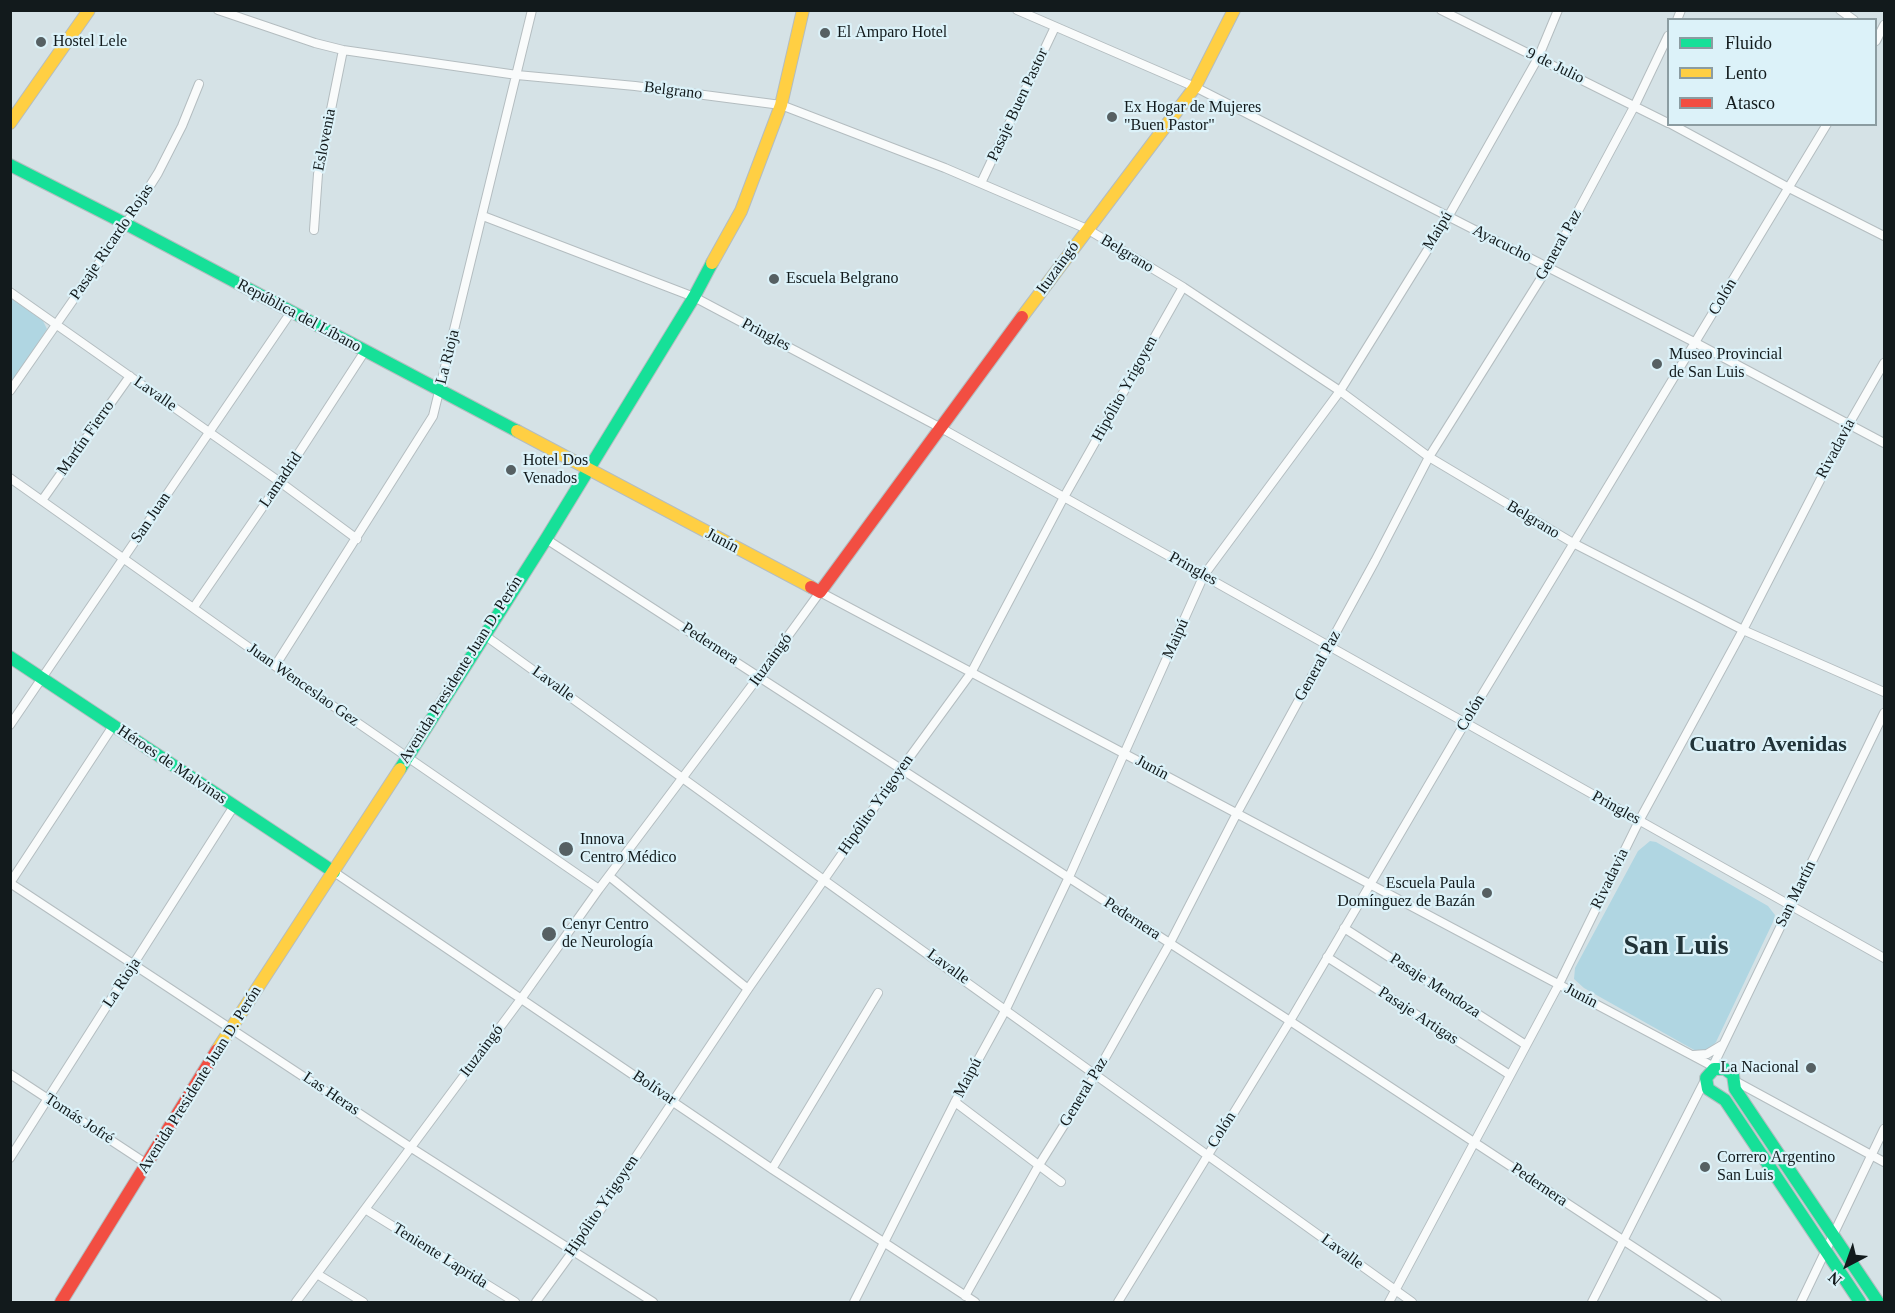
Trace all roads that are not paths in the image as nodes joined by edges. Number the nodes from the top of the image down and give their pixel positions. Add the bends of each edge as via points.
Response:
1 (89, 10) edge
2 (218, 10) edge
3 (532, 10) edge
4 (803, 10) edge
5 (1017, 10) edge
6 (1234, 10) edge
7 (1441, 10) edge
8 (1558, 10) edge
9 (1884, 25) edge
10 (1055, 27) junction
11 (1878, 37) edge
12 (1667, 38) edge
13 (343, 50) junction
14 (1538, 58) junction
15 (516, 75) junction
16 (199, 84) dead end
17 (1195, 87) junction
18 (781, 105) junction
19 (1635, 105) junction
20 (1667, 122) edge
21 (10, 123) edge
22 (1674, 126) edge
23 (1826, 126) edge
24 (10, 165) edge
25 (981, 183) junction
26 (1789, 189) junction
27 (483, 216) junction
28 (1448, 217) junction
29 (126, 224) junction
30 (1087, 229) junction
31 (314, 230) dead end
32 (1884, 236) edge
33 (1548, 267) junction
34 (1183, 287) junction
35 (10, 292) edge
36 (694, 297) junction
37 (291, 312) junction
38 (57, 324) junction
39 (1696, 343) junction
40 (365, 351) junction
41 (1884, 363) edge
42 (130, 376) junction
43 (440, 390) junction
44 (10, 391) edge
45 (1340, 391) junction
46 (1849, 424) junction
47 (941, 428) junction
48 (209, 432) junction
49 (1884, 443) edge
50 (1429, 457) junction
51 (587, 469) junction
52 (10, 478) edge
53 (280, 482) junction
54 (1064, 497) junction
55 (43, 499) junction
56 (357, 539) junction
57 (546, 539) junction
58 (1574, 543) junction
59 (124, 557) junction
60 (1204, 575) junction
61 (820, 592) junction
62 (194, 607) junction
63 (1743, 630) junction
64 (483, 634) junction
65 (1330, 645) junction
66 (10, 657) edge
67 (275, 666) junction
68 (971, 673) junction
69 (759, 676) junction
70 (43, 678) junction
71 (1884, 692) edge
72 (1884, 713) edge
73 (1465, 723) junction
74 (10, 725) edge
75 (113, 726) junction
76 (1124, 753) junction
77 (406, 757) junction
78 (901, 769) junction
79 (681, 778) junction
80 (234, 807) junction
81 (1237, 813) junction
82 (1639, 821) junction
83 (334, 872) junction
84 (609, 876) junction
85 (1068, 877) junction
86 (824, 879) junction
87 (11, 883) edge
88 (1369, 884) junction
89 (599, 889) junction
90 (1790, 907) junction
91 (1344, 928) junction
92 (1170, 943) junction
93 (1327, 957) junction
94 (1884, 958) edge
95 (134, 964) junction
96 (1558, 984) junction
97 (748, 989) junction
98 (878, 993) dead end
99 (521, 999) junction
100 (1006, 1009) junction
101 (1290, 1021) junction
102 (231, 1028) junction
103 (1526, 1045) junction
104 (1723, 1045) junction
105 (1688, 1053) junction
106 (1711, 1072) junction
107 (10, 1074) edge
108 (1096, 1074) junction
109 (1510, 1075) junction
110 (1735, 1081) junction
111 (47, 1099) junction
112 (673, 1101) junction
113 (956, 1102) junction
114 (1884, 1129) edge
115 (1473, 1141) junction
116 (410, 1147) junction
117 (1208, 1153) junction
118 (1872, 1155) junction
119 (10, 1158) edge
120 (1884, 1162) edge
121 (147, 1164) junction
122 (1039, 1165) junction
123 (772, 1169) junction
124 (1061, 1182) dead end
125 (365, 1209) junction
126 (1834, 1236) junction
127 (1624, 1241) junction
128 (885, 1245) junction
129 (573, 1251) junction
130 (1826, 1252) junction
131 (317, 1274) junction
132 (1395, 1291) junction
133 (965, 1296) junction
134 (61, 1302) edge
135 (296, 1302) edge
136 (363, 1302) edge
137 (515, 1302) edge
138 (536, 1302) edge
139 (653, 1302) edge
140 (854, 1302) edge
141 (975, 1302) edge
142 (1118, 1302) edge
143 (1389, 1302) edge
144 (1412, 1302) edge
145 (1592, 1302) edge
146 (1717, 1302) edge
147 (1801, 1302) edge
148 (1860, 1302) edge
149 (1878, 1302) edge

1 - 21 street
2 - 13 street, Belgrano
3 - 15 street, La Rioja
4 - 18 street, Avenida Presidente Juan D. Perón
5 - 10 street, Ayacucho
6 - 17 street, Ituzaingó
7 - 14 street, 9 de Julio
8 - 14 street, Maipú
9 - 11 street
10 - 17 street, Ayacucho
10 - 25 street, Pasaje Buen Pastor
12 - 19 street, General Paz
13 - 15 street, Belgrano
13 - 31 street, Eslovenia via 318,174
14 - 19 street, 9 de Julio
14 - 28 street, Maipú
15 - 18 street, Belgrano
15 - 27 street, La Rioja
16 - 29 street, Pasaje Ricardo Rojas via 168,155
17 - 28 street, Ayacucho
17 - 30 street, Ituzaingó
18 - 25 street, Belgrano
18 - 36 street, Avenida Presidente Juan D. Perón via 741,211
19 - 20 street, 9 de Julio
19 - 33 street, General Paz
22 - 26 street, 9 de Julio
23 - 26 street, Colón
24 - 29 street, República del Líbano
25 - 30 street, Belgrano
26 - 32 street, 9 de Julio
26 - 39 street, Colón
27 - 36 street, Pringles
27 - 43 street, La Rioja
28 - 33 street, Ayacucho
28 - 45 street, Maipú
29 - 37 street, República del Líbano
29 - 38 street, Pasaje Ricardo Rojas
30 - 34 street, Belgrano
30 - 47 street, Ituzaingó
33 - 39 street, Ayacucho
33 - 50 street, General Paz
34 - 45 street, Belgrano
34 - 54 street, Hipólito Yrigoyen
35 - 38 street, Lavalle
36 - 47 street, Pringles
36 - 51 street, Avenida Presidente Juan D. Perón
37 - 40 street, República del Líbano
37 - 48 street, San Juan
38 - 42 street, Lavalle
38 - 44 street, Pasaje Ricardo Rojas
39 - 46 street, Ayacucho
39 - 58 street, Colón
40 - 43 street, República del Líbano
40 - 53 street, Lamadrid
41 - 46 street, Rivadavia
42 - 48 street, Lavalle
42 - 55 street, Martín Fierro
43 - 51 street, República del Líbano
43 - 56 street, La Rioja via 433,416
45 - 50 street, Belgrano
45 - 60 street, Maipú
46 - 49 street, Ayacucho
46 - 63 street, Rivadavia
47 - 54 street, Pringles
47 - 61 street, Ituzaingó
48 - 53 street, Lavalle
48 - 59 street, San Juan
50 - 58 street, Belgrano
50 - 65 street, General Paz
51 - 57 street, Avenida Presidente Juan D. Perón
51 - 61 street, Junín
52 - 55 street, Juan Wenceslao Gez
53 - 56 street, Lavalle
53 - 62 street, Lamadrid
54 - 60 street, Pringles
54 - 68 street, Hipólito Yrigoyen
55 - 59 street, Juan Wenceslao Gez
56 - 67 street, La Rioja
57 - 64 street, Avenida Presidente Juan D. Perón
57 - 69 street, Pedernera
58 - 63 street, Belgrano
58 - 73 street, Colón
59 - 62 street, Juan Wenceslao Gez
59 - 70 street, San Juan
60 - 65 street, Pringles
60 - 76 street, Maipú
61 - 68 street, Junín
61 - 69 street, Ituzaingó
62 - 67 street, Juan Wenceslao Gez
63 - 71 street, Belgrano
63 - 82 street, Rivadavia
64 - 77 street, Avenida Presidente Juan D. Perón
64 - 79 street, Lavalle
65 - 73 street, Pringles
65 - 81 street, General Paz
66 - 70 street, Héroes de Malvinas
67 - 77 street, Juan Wenceslao Gez
68 - 76 street, Junín
68 - 78 street, Hipólito Yrigoyen
69 - 78 street, Pedernera
69 - 79 street, Ituzaingó
70 - 74 street, San Juan
70 - 75 street, Héroes de Malvinas
72 - 90 street, San Martín
73 - 82 street, Pringles
73 - 88 street, Colón
75 - 80 street, Héroes de Malvinas
75 - 87 street
76 - 81 street, Junín
76 - 85 street, Maipú
77 - 83 street, Avenida Presidente Juan D. Perón
77 - 89 street, Juan Wenceslao Gez
78 - 85 street, Pedernera
78 - 86 street, Hipólito Yrigoyen
79 - 84 street, Ituzaingó
79 - 86 street, Lavalle
80 - 83 street, Héroes de Malvinas
80 - 95 street, La Rioja
81 - 88 street, Junín
81 - 92 street, General Paz
82 - 90 street, Pringles
82 - 96 street, Rivadavia
83 - 99 street, Bolívar
83 - 102 street, Avenida Presidente Juan D. Perón
84 - 89 street, Ituzaingó
84 - 97 street
85 - 92 street, Pedernera
85 - 100 street, Maipú
86 - 97 street, Hipólito Yrigoyen
86 - 100 street, Lavalle
87 - 95 street, Las Heras
88 - 91 street, Colón
88 - 96 street, Junín
89 - 99 street, Ituzaingó
90 - 94 street, Pringles
90 - 104 street, San Martín
91 - 93 street, Colón
91 - 103 street, Pasaje Mendoza
92 - 101 street, Pedernera
92 - 108 street, General Paz
93 - 101 street, Colón
93 - 109 street, Pasaje Artigas
95 - 102 street, Las Heras
95 - 111 street, La Rioja
96 - 103 street, Rivadavia
96 - 105 street, Junín
97 - 112 street, Hipólito Yrigoyen
98 - 123 street
99 - 112 street, Bolívar
99 - 116 street, Ituzaingó
100 - 108 street, Lavalle
100 - 113 street, Maipú
101 - 115 street, Pedernera
101 - 117 street, Colón
102 - 116 street, Las Heras
102 - 121 street, Avenida Presidente Juan D. Perón
103 - 109 street, Rivadavia
104 - 105 street via 1705,1055
104 - 106 street, San Martín
105 - 106 street, Junín
106 - 110 street via 1723,1068
106 - 127 street, San Martín
106 - 130 street via 1708,1089 1725,1100
107 - 111 street, Tomás Jofré
108 - 117 street, Lavalle
108 - 122 street, General Paz
109 - 115 street, Rivadavia
110 - 118 street
110 - 126 street via 1735,1089
111 - 119 street, La Rioja
111 - 121 street, Tomás Jofré
112 - 123 street, Bolívar
112 - 129 street, Hipólito Yrigoyen
113 - 122 street
113 - 128 street, Maipú
114 - 118 street
115 - 127 street, Pedernera
115 - 132 street, Rivadavia
116 - 125 street, Ituzaingó
116 - 129 street, Las Heras
117 - 132 street, Lavalle
117 - 142 street, Colón
118 - 120 street
118 - 126 street
121 - 134 street, Avenida Presidente Juan D. Perón
122 - 124 street
122 - 133 street, General Paz
123 - 128 street, Bolívar
125 - 131 street, Ituzaingó
125 - 137 street, Teniente Laprida
126 - 130 street
126 - 149 street
127 - 145 street, San Martín
127 - 146 street, Pedernera
128 - 133 street, Bolívar
128 - 140 street, Maipú
129 - 138 street, Hipólito Yrigoyen
129 - 139 street, Las Heras
130 - 147 street
130 - 148 street
131 - 135 street, Ituzaingó
131 - 136 street
132 - 143 street, Rivadavia
132 - 144 street, Lavalle
133 - 141 street, Bolívar

